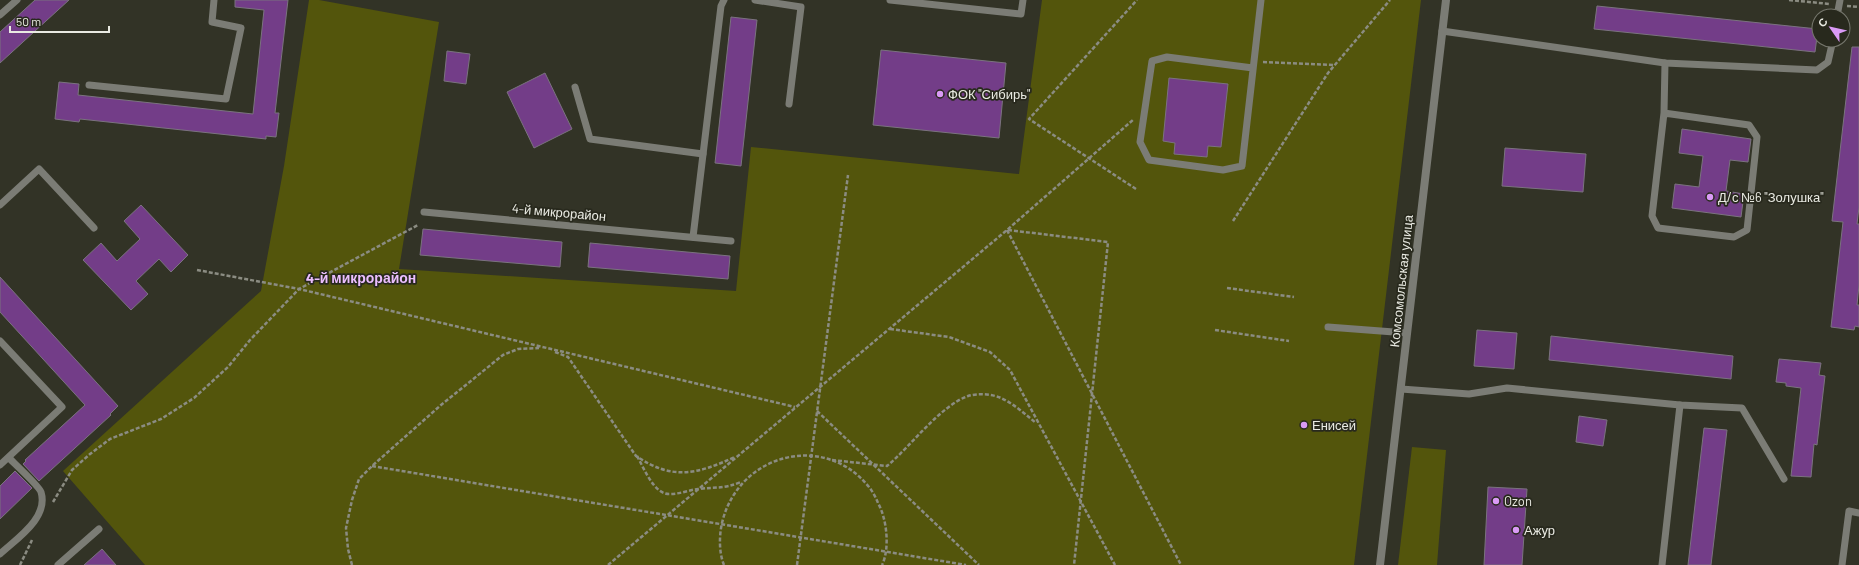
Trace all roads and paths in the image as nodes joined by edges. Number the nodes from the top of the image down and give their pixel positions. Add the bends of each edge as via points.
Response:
1 (17, 0) edge
2 (214, 0) edge
3 (724, 0) edge
4 (754, 0) edge
5 (890, 0) edge
6 (1023, 0) edge
7 (1137, 0) edge
8 (1261, 0) edge
9 (1390, 0) edge
10 (1446, 0) edge
11 (1789, 0) edge
12 (1840, 2) edge
13 (1859, 7) edge
14 (0, 15) edge
15 (1442, 31) junction
16 (1831, 48) edge
17 (1263, 62) dead end
18 (1665, 63) junction
19 (1335, 65) junction
20 (1253, 68) junction
21 (89, 85) dead end
22 (575, 87) dead end
23 (789, 104) dead end
24 (1664, 113) junction
25 (1138, 115) dead end
26 (703, 154) junction
27 (848, 175) dead end
28 (1136, 189) dead end
29 (0, 205) edge
30 (424, 212) dead end
31 (1233, 221) dead end
32 (418, 225) dead end
33 (94, 228) dead end
34 (1007, 230) junction
35 (693, 237) junction
36 (731, 240) dead end
37 (197, 270) dead end
38 (1227, 288) dead end
39 (299, 289) junction
40 (1294, 298) dead end
41 (1328, 327) dead end
42 (890, 329) junction
43 (1215, 330) dead end
44 (1407, 333) junction
45 (0, 341) edge
46 (1289, 341) dead end
47 (543, 348) junction
48 (1401, 390) junction
49 (1680, 405) junction
50 (796, 407) junction
51 (817, 411) junction
52 (1038, 424) junction
53 (636, 456) junction
54 (738, 456) junction
55 (9, 458) junction
56 (829, 459) junction
57 (0, 465) edge
58 (874, 465) junction
59 (372, 466) junction
60 (1784, 479) dead end
61 (744, 481) junction
62 (698, 489) junction
63 (52, 503) dead end
64 (1081, 503) junction
65 (1859, 512) edge
66 (99, 529) dead end
67 (34, 537) dead end
68 (0, 554) edge
69 (20, 565) edge
70 (58, 565) edge
71 (352, 565) edge
72 (608, 565) edge
73 (724, 565) edge
74 (797, 565) edge
75 (882, 565) edge
76 (966, 565) edge
77 (979, 565) edge
78 (1074, 565) edge
79 (1115, 565) edge
80 (1181, 565) edge
81 (1380, 565) edge
82 (1662, 565) edge
83 (1842, 565) edge

1 - 14 lane
2 - 21 lane via 212,22 241,28 226,99
3 - 26 lane via 721,6
4 - 23 lane via 801,7
5 - 6 lane via 1021,14
7 - 28 path via 1029,119
8 - 20 lane
9 - 19 path
10 - 15 street, Комсомольская улица
11 - 12 path
12 - 13 path
15 - 18 lane
15 - 44 street, Комсомольская улица
16 - 18 lane via 1828,62 1817,70
17 - 19 path
18 - 24 lane
19 - 31 path
20 - 20 lane via 1242,166 1223,170 1149,160 1140,142 1152,61 1167,57
22 - 26 lane via 590,139
24 - 24 lane via 1749,125 1757,137 1747,230 1734,237 1658,228 1652,216
25 - 34 path
26 - 35 lane
27 - 51 path
29 - 33 lane via 39,169
30 - 35 lane, 4-й микрорайон
32 - 39 path
34 - 42 path
34 - 64 path via 1108,242
34 - 80 path
35 - 36 lane, 4-й микрорайон
37 - 39 path
38 - 40 path
39 - 47 path
39 - 63 path via 228,367 194,398 161,419 110,439 72,470
41 - 44 lane
42 - 50 path
42 - 52 path via 948,337 990,352 1010,370
43 - 46 path
44 - 48 street, Комсомольская улица
45 - 55 lane via 62,407
47 - 50 path
47 - 53 path via 568,357
47 - 59 path via 518,349 503,355
48 - 49 lane via 1469,394 1507,388
48 - 81 street, Комсомольская улица
49 - 60 lane via 1742,408
49 - 82 lane
50 - 54 path
51 - 58 path
51 - 74 path
52 - 58 path via 1001,398 986,395 969,396 942,413 887,466
52 - 64 path
53 - 54 path via 649,464 670,471 686,472 701,471
53 - 62 path via 657,489 668,494
54 - 62 path
55 - 57 lane
55 - 68 lane via 41,491 42,508 31,525
56 - 58 path
56 - 61 path via 804,455 779,459 756,470
56 - 75 path via 851,470 870,488 882,509 887,534
58 - 77 path
59 - 71 path via 359,479 346,528
59 - 76 path
61 - 62 path via 722,488
61 - 73 path via 725,508 720,533
62 - 72 path
64 - 78 path
64 - 79 path
65 - 83 lane via 1849,511
66 - 70 lane
67 - 69 path

